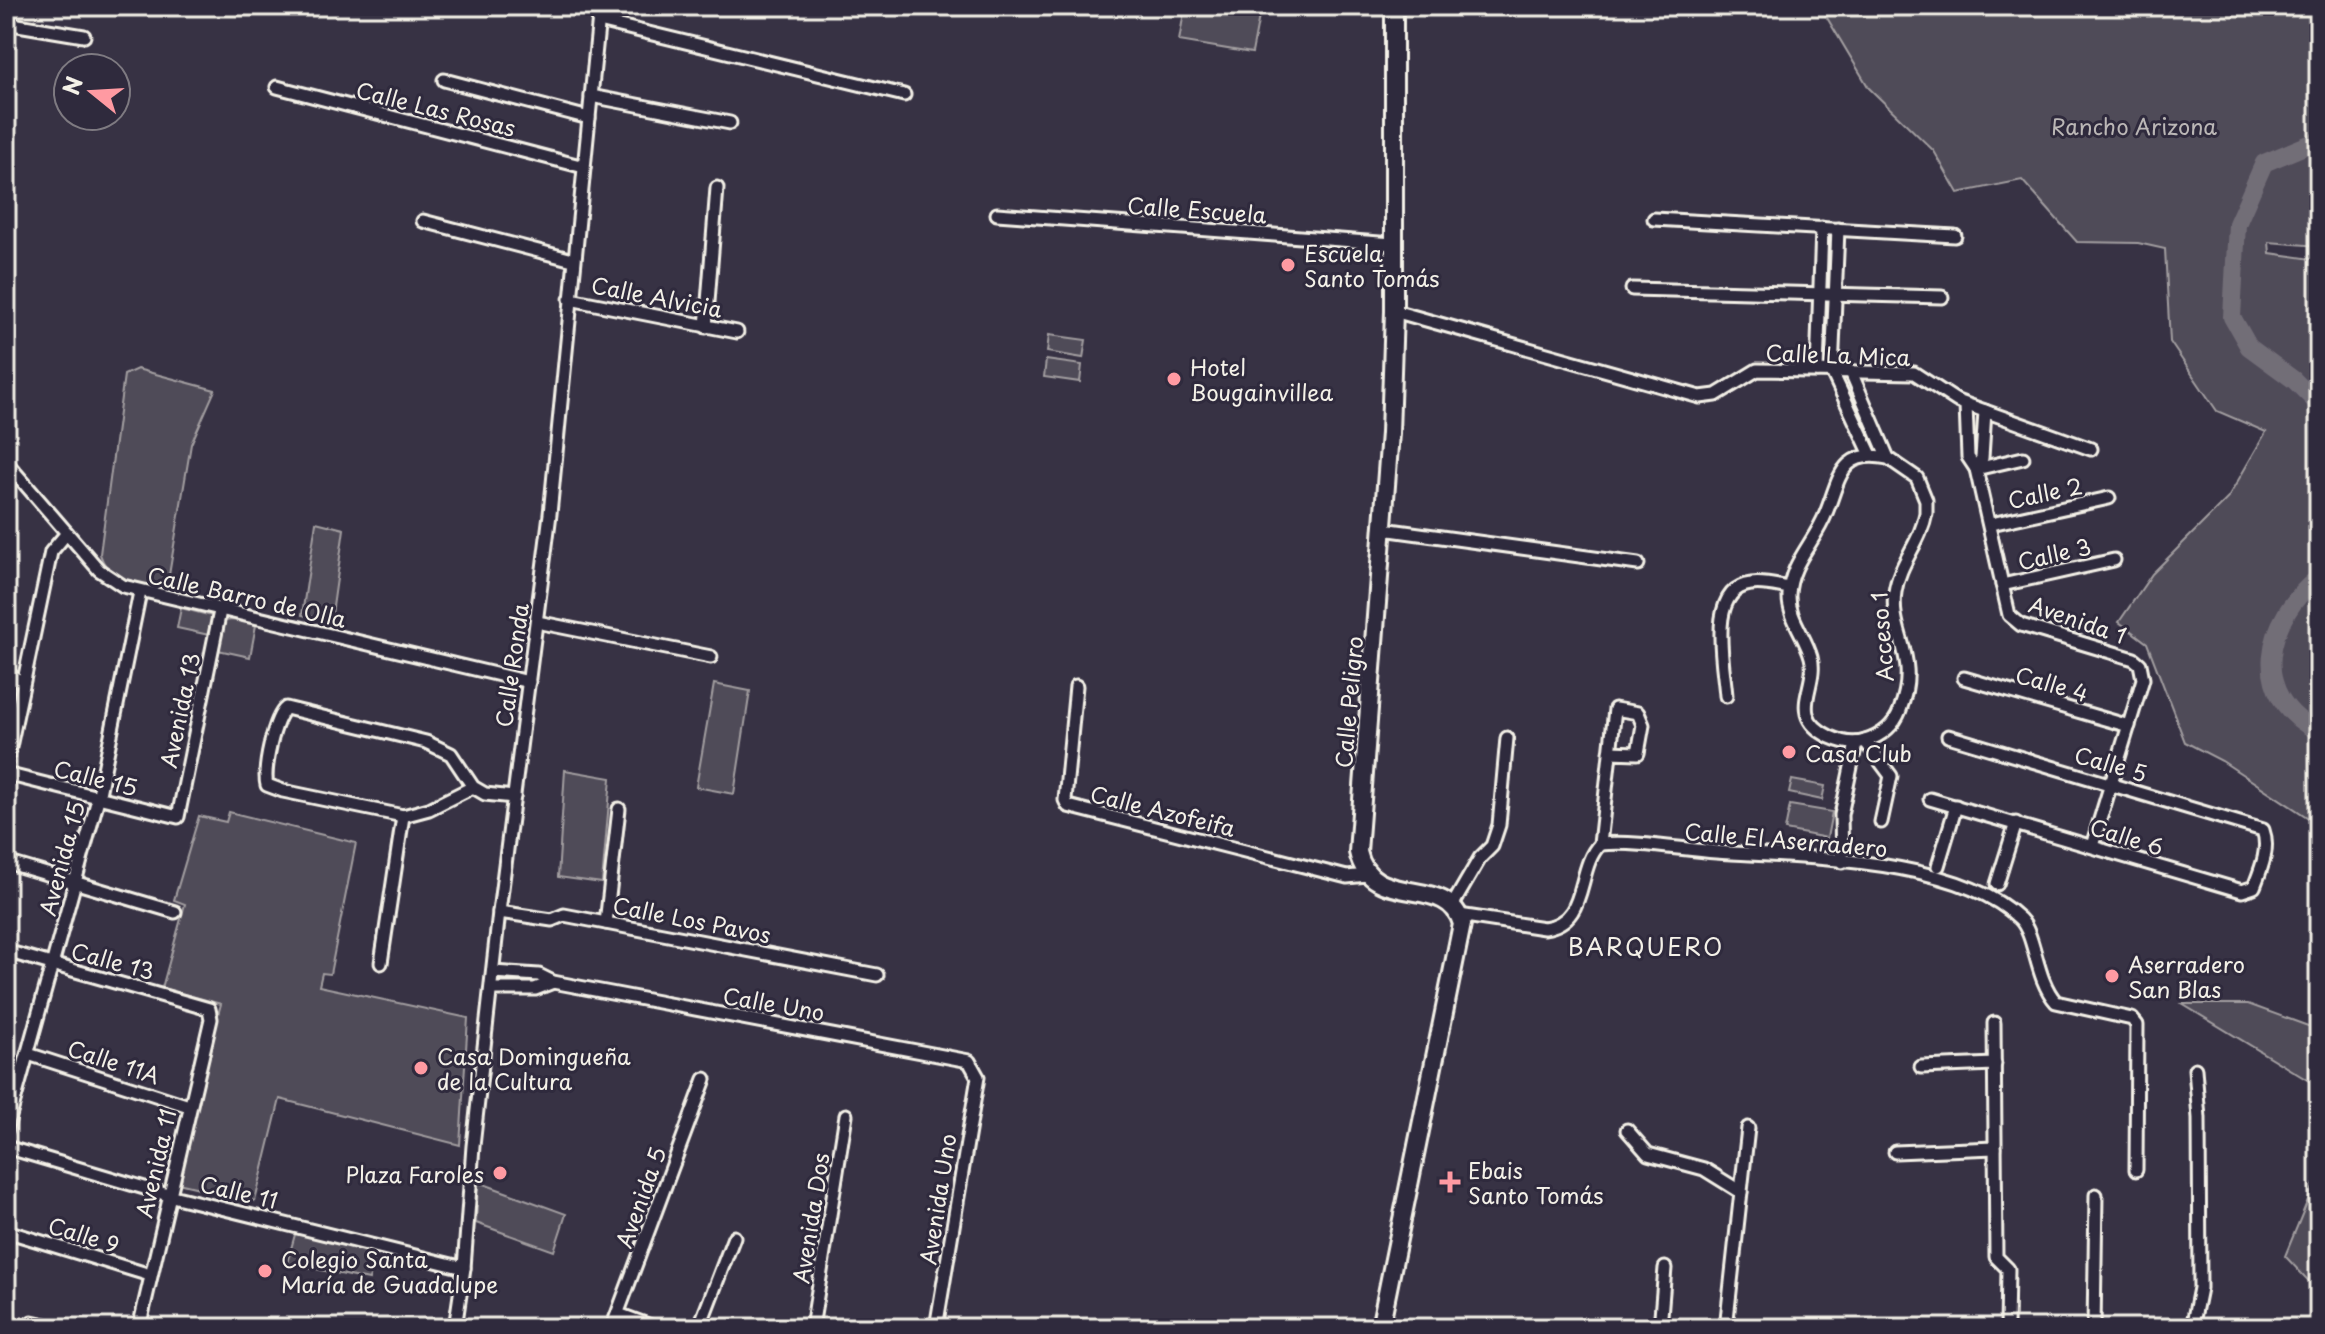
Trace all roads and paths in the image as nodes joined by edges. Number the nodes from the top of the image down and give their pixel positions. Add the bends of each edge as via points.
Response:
1 (600, 6) edge
2 (1394, 6) edge
3 (599, 21) junction
4 (6, 23) edge
5 (84, 36) dead end
6 (444, 80) dead end
7 (277, 87) dead end
8 (904, 95) dead end
9 (591, 96) junction
10 (589, 118) junction
11 (730, 123) dead end
12 (584, 167) junction
13 (717, 188) dead end
14 (997, 214) dead end
15 (1654, 219) dead end
16 (423, 221) dead end
17 (1822, 228) junction
18 (1838, 229) junction
19 (1955, 236) dead end
20 (1393, 244) junction
21 (573, 260) junction
22 (1632, 289) dead end
23 (1819, 293) junction
24 (1834, 294) junction
25 (1942, 297) dead end
26 (570, 299) junction
27 (1394, 311) junction
28 (706, 327) junction
29 (737, 332) dead end
30 (1817, 371) junction
31 (1832, 372) junction
32 (1851, 372) junction
33 (1966, 405) junction
34 (1985, 411) junction
35 (2091, 449) dead end
36 (1871, 455) junction
37 (1888, 458) junction
38 (2023, 458) dead end
39 (6, 462) edge
40 (1976, 469) junction
41 (2109, 498) dead end
42 (1991, 524) junction
43 (1383, 529) junction
44 (67, 533) junction
45 (2114, 560) dead end
46 (1638, 564) dead end
47 (2002, 585) junction
48 (1789, 588) junction
49 (140, 592) junction
50 (220, 611) junction
51 (537, 622) junction
52 (711, 657) dead end
53 (6, 674) edge
54 (1964, 678) dead end
55 (23, 682) junction
56 (529, 682) junction
57 (1076, 686) dead end
58 (1726, 696) dead end
59 (2129, 726) junction
60 (1948, 736) dead end
61 (1507, 738) dead end
62 (1861, 742) junction
63 (1610, 752) dead end
64 (6, 766) edge
65 (6, 774) edge
66 (2111, 784) junction
67 (473, 787) junction
68 (514, 797) junction
69 (98, 799) junction
70 (1930, 799) dead end
71 (1956, 806) junction
72 (619, 809) dead end
73 (403, 816) junction
74 (178, 817) joint
75 (1881, 822) dead end
76 (2016, 823) junction
77 (2263, 830) joint
78 (1600, 844) junction
79 (2092, 846) junction
80 (6, 862) edge
81 (1842, 862) junction
82 (1938, 866) dead end
83 (1367, 875) junction
84 (76, 882) junction
85 (1997, 884) dead end
86 (1456, 910) junction
87 (175, 912) dead end
88 (499, 912) junction
89 (606, 923) junction
90 (6, 951) edge
91 (381, 963) dead end
92 (52, 964) junction
93 (493, 972) junction
94 (877, 975) dead end
95 (553, 982) junction
96 (491, 989) junction
97 (209, 1009) joint
98 (1994, 1023) dead end
99 (28, 1054) junction
100 (1995, 1064) junction
101 (1921, 1067) dead end
102 (2195, 1069) dead end
103 (978, 1077) joint
104 (705, 1079) dead end
105 (189, 1106) junction
106 (846, 1115) dead end
107 (1748, 1128) dead end
108 (1627, 1130) dead end
109 (6, 1131) edge
110 (6, 1147) edge
111 (1995, 1148) junction
112 (1895, 1152) dead end
113 (2136, 1170) dead end
114 (1741, 1192) junction
115 (168, 1195) junction
116 (2096, 1195) dead end
117 (6, 1231) edge
118 (734, 1237) dead end
119 (464, 1268) junction
120 (1665, 1268) dead end
121 (150, 1275) junction
122 (618, 1314) junction
123 (32, 1322) dead end
124 (59, 1328) edge
125 (139, 1328) edge
126 (455, 1328) edge
127 (612, 1328) edge
128 (656, 1328) edge
129 (699, 1328) edge
130 (812, 1328) edge
131 (936, 1328) edge
132 (1380, 1328) edge
133 (1660, 1328) edge
134 (1726, 1328) edge
135 (2007, 1328) edge
136 (2094, 1328) edge
137 (2192, 1328) edge

1 - 3 street, Calle Ronda
2 - 20 main road, Calle Peligro
3 - 8 street
3 - 9 street, Calle Ronda
4 - 5 street
6 - 10 street
7 - 12 street, Calle Las Rosas
9 - 10 street, Calle Ronda
9 - 11 street
10 - 12 street, Calle Ronda
12 - 21 street, Calle Ronda
13 - 28 street
14 - 20 street, Calle Escuela
15 - 17 street
16 - 21 street
17 - 18 street
17 - 23 street
18 - 19 street
18 - 24 street
20 - 27 main road, Calle Peligro
21 - 26 street, Calle Ronda
22 - 23 street
23 - 24 street
23 - 30 street
24 - 25 street
24 - 31 street
26 - 28 street, Calle Alvicia
26 - 51 street, Calle Ronda
27 - 30 street, Calle La Mica via 1700,397 1716,395 1757,370
27 - 43 main road, Calle Peligro
28 - 29 street, Calle Alvicia
30 - 31 street, Calle La Mica
31 - 32 street, Calle La Mica
31 - 36 street
32 - 33 street, Calle La Mica via 1914,373
32 - 37 street, Acceso 1
33 - 34 street, Calle La Mica
33 - 40 street, Avenida 1 via 1968,457
34 - 35 street, Calle La Mica
34 - 40 street, Avenida 1 via 1982,458
36 - 37 street, Acceso 1
36 - 48 street via 1854,459 1838,477
37 - 62 street, Acceso 1 via 1917,478 1926,513 1901,568 1894,600 1908,656 1906,689 1886,731
38 - 40 street
39 - 44 street, Calle Barro de Olla
40 - 42 street, Avenida 1
41 - 42 street, Calle 2
42 - 47 street, Avenida 1
43 - 46 street
43 - 83 main road, Calle Peligro via 1359,837 1361,866
44 - 49 street, Calle Barro de Olla via 104,574
44 - 55 street via 51,552
45 - 47 street, Calle 3
47 - 59 street, Avenida 1 via 2009,615 2021,625 2140,664 2143,679
48 - 58 street via 1749,584 1728,598 1721,623
48 - 62 street via 1792,616 1812,664 1805,697 1809,717 1826,735
49 - 50 street, Calle Barro de Olla
49 - 69 street, Avenida 15
50 - 56 street, Calle Barro de Olla
50 - 74 street, Avenida 13
51 - 52 street
51 - 56 street, Calle Ronda
53 - 55 street
54 - 59 street, Calle 4
55 - 64 street
56 - 68 street, Calle Ronda
57 - 83 street, Calle Azofeifa via 1068,806 1347,877
59 - 66 street, Avenida 1
60 - 66 street, Calle 5
61 - 86 street via 1499,825
62 - 75 street via 1891,776
62 - 81 street via 1843,793
63 - 78 street
65 - 69 street, Calle 15
66 - 77 street, Calle 5
66 - 79 street, Avenida 1
67 - 68 street
67 - 73 street
67 - 73 street via 451,754 426,742 286,708 279,716 264,774 267,785
68 - 88 street, Calle Ronda
69 - 74 street, Calle 15
69 - 84 street, Avenida 15
70 - 71 street, Calle 6
71 - 76 street, Calle 6
71 - 82 street
72 - 89 street
73 - 91 street
76 - 79 street, Calle 6
76 - 85 street
77 - 79 street, Calle 6 via 2261,865 2254,887 2247,891
78 - 81 street, Calle El Aserradero
78 - 86 street via 1574,910 1556,927
80 - 84 street
81 - 113 street, Calle El Aserradero via 1936,878 1995,900 2023,922 2056,1002 2135,1021
83 - 86 main road
84 - 87 street
84 - 92 street, Avenida 15
86 - 132 main road via 1460,941
88 - 89 street, Calle Los Pavos
88 - 93 street, Calle Ronda
89 - 94 street, Calle Los Pavos
90 - 92 street, Calle 13
92 - 97 street, Calle 13
92 - 99 street, Avenida 15
93 - 95 street, Calle Uno via 539,975
93 - 96 street, Calle Ronda
95 - 96 street, Calle Uno via 535,989
95 - 103 street, Calle Uno via 962,1057 976,1068
96 - 119 street, Calle Ronda
97 - 105 street, Avenida 11
98 - 100 street
99 - 105 street, Calle 11A
99 - 109 street, Avenida 15
100 - 101 street
100 - 111 street
102 - 137 street via 2200,1288
103 - 131 street, Avenida Uno
104 - 122 street, Avenida 5
105 - 115 street, Avenida 11
106 - 130 street, Avenida Dos
107 - 114 street
108 - 114 street via 1648,1154 1715,1174
110 - 115 street, Calle 11
111 - 112 street
111 - 135 street via 1996,1257 2008,1269
114 - 134 street
115 - 119 street, Calle 11
115 - 121 street, Avenida 11
116 - 136 street
117 - 121 street, Calle 9
118 - 129 street
119 - 126 street, Calle Ronda
120 - 133 street
121 - 125 street, Avenida 11
122 - 127 street, Avenida 5
122 - 128 street
123 - 124 street

